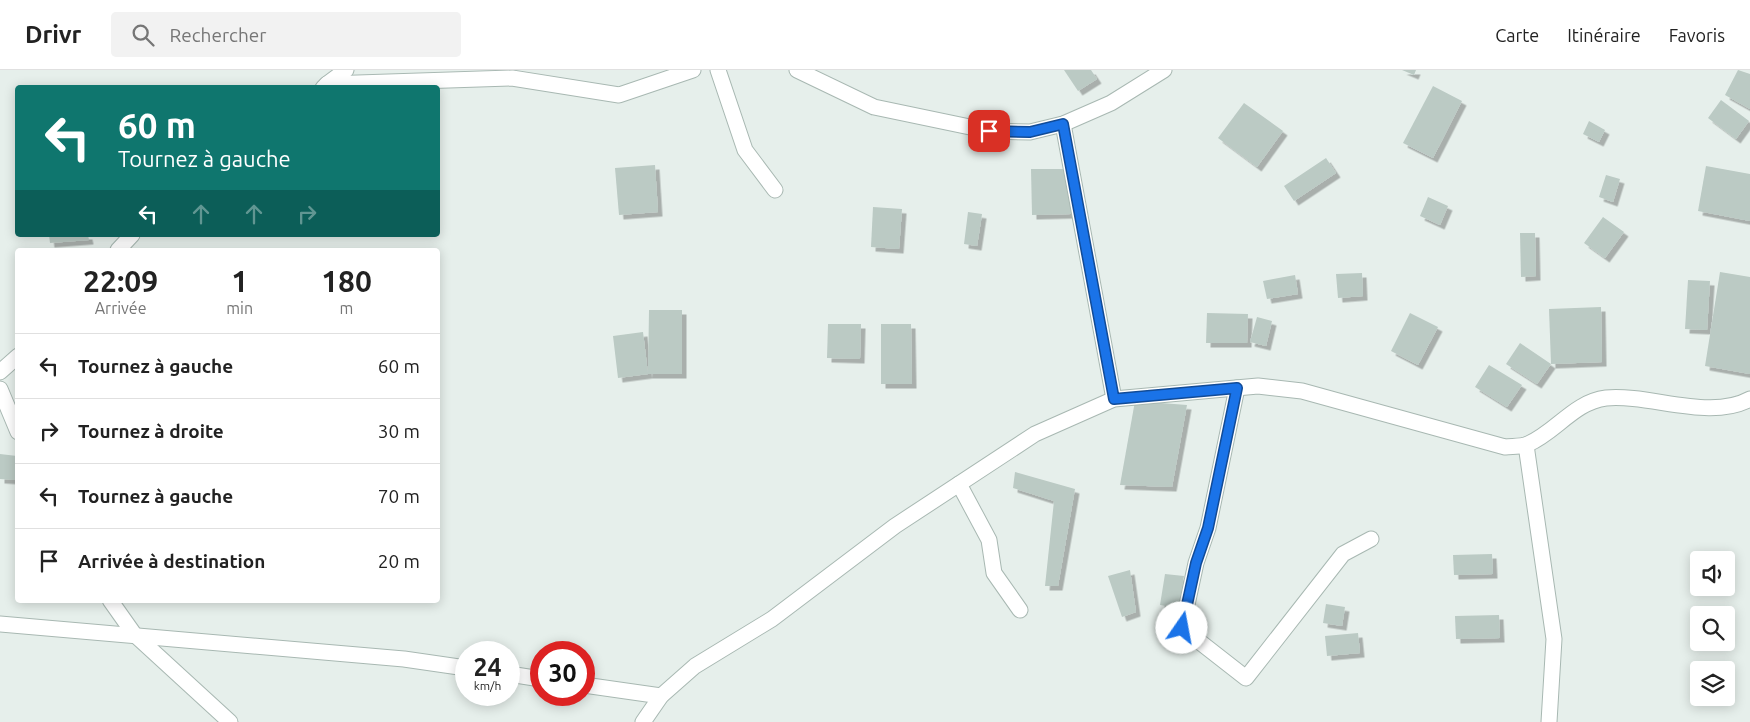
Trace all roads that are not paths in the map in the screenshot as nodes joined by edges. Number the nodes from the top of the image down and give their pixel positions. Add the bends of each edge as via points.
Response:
1 (346, 70) edge
2 (693, 70) edge
3 (718, 70) edge
4 (797, 70) edge
5 (1164, 70) edge
6 (326, 85) edge
7 (348, 85) edge
8 (1063, 124) junction
9 (775, 190) dead end
10 (130, 237) edge
11 (120, 248) edge
12 (15, 359) edge
13 (0, 372) edge
14 (1237, 388) junction
15 (0, 389) edge
16 (1114, 399) junction
17 (1748, 403) edge
18 (15, 425) edge
19 (1526, 445) junction
20 (959, 484) junction
21 (1372, 540) dead end
22 (112, 603) edge
23 (1020, 610) dead end
24 (0, 624) edge
25 (134, 634) junction
26 (455, 666) edge
27 (595, 687) edge
28 (661, 696) junction
29 (230, 722) edge
30 (643, 722) edge
31 (1549, 722) edge

1 - 6 street
2 - 7 street via 618,95 512,78
3 - 9 street via 744,150
4 - 8 street via 874,107 915,117 989,131 1030,132
5 - 8 street via 1111,103
8 - 16 street
10 - 11 street
12 - 13 street
14 - 16 street
14 - 19 street via 1258,386 1302,391 1505,446
14 - 21 street via 1208,528 1196,563 1182,628 1246,678 1342,554
15 - 18 street
16 - 20 street via 1035,434
17 - 19 street via 1714,408 1606,398 1588,403
19 - 31 street via 1554,639
20 - 23 street via 989,540 994,573
20 - 28 street via 895,526 772,619 695,666
22 - 25 street
24 - 25 street
25 - 26 street
25 - 29 street
27 - 28 street
28 - 30 street

